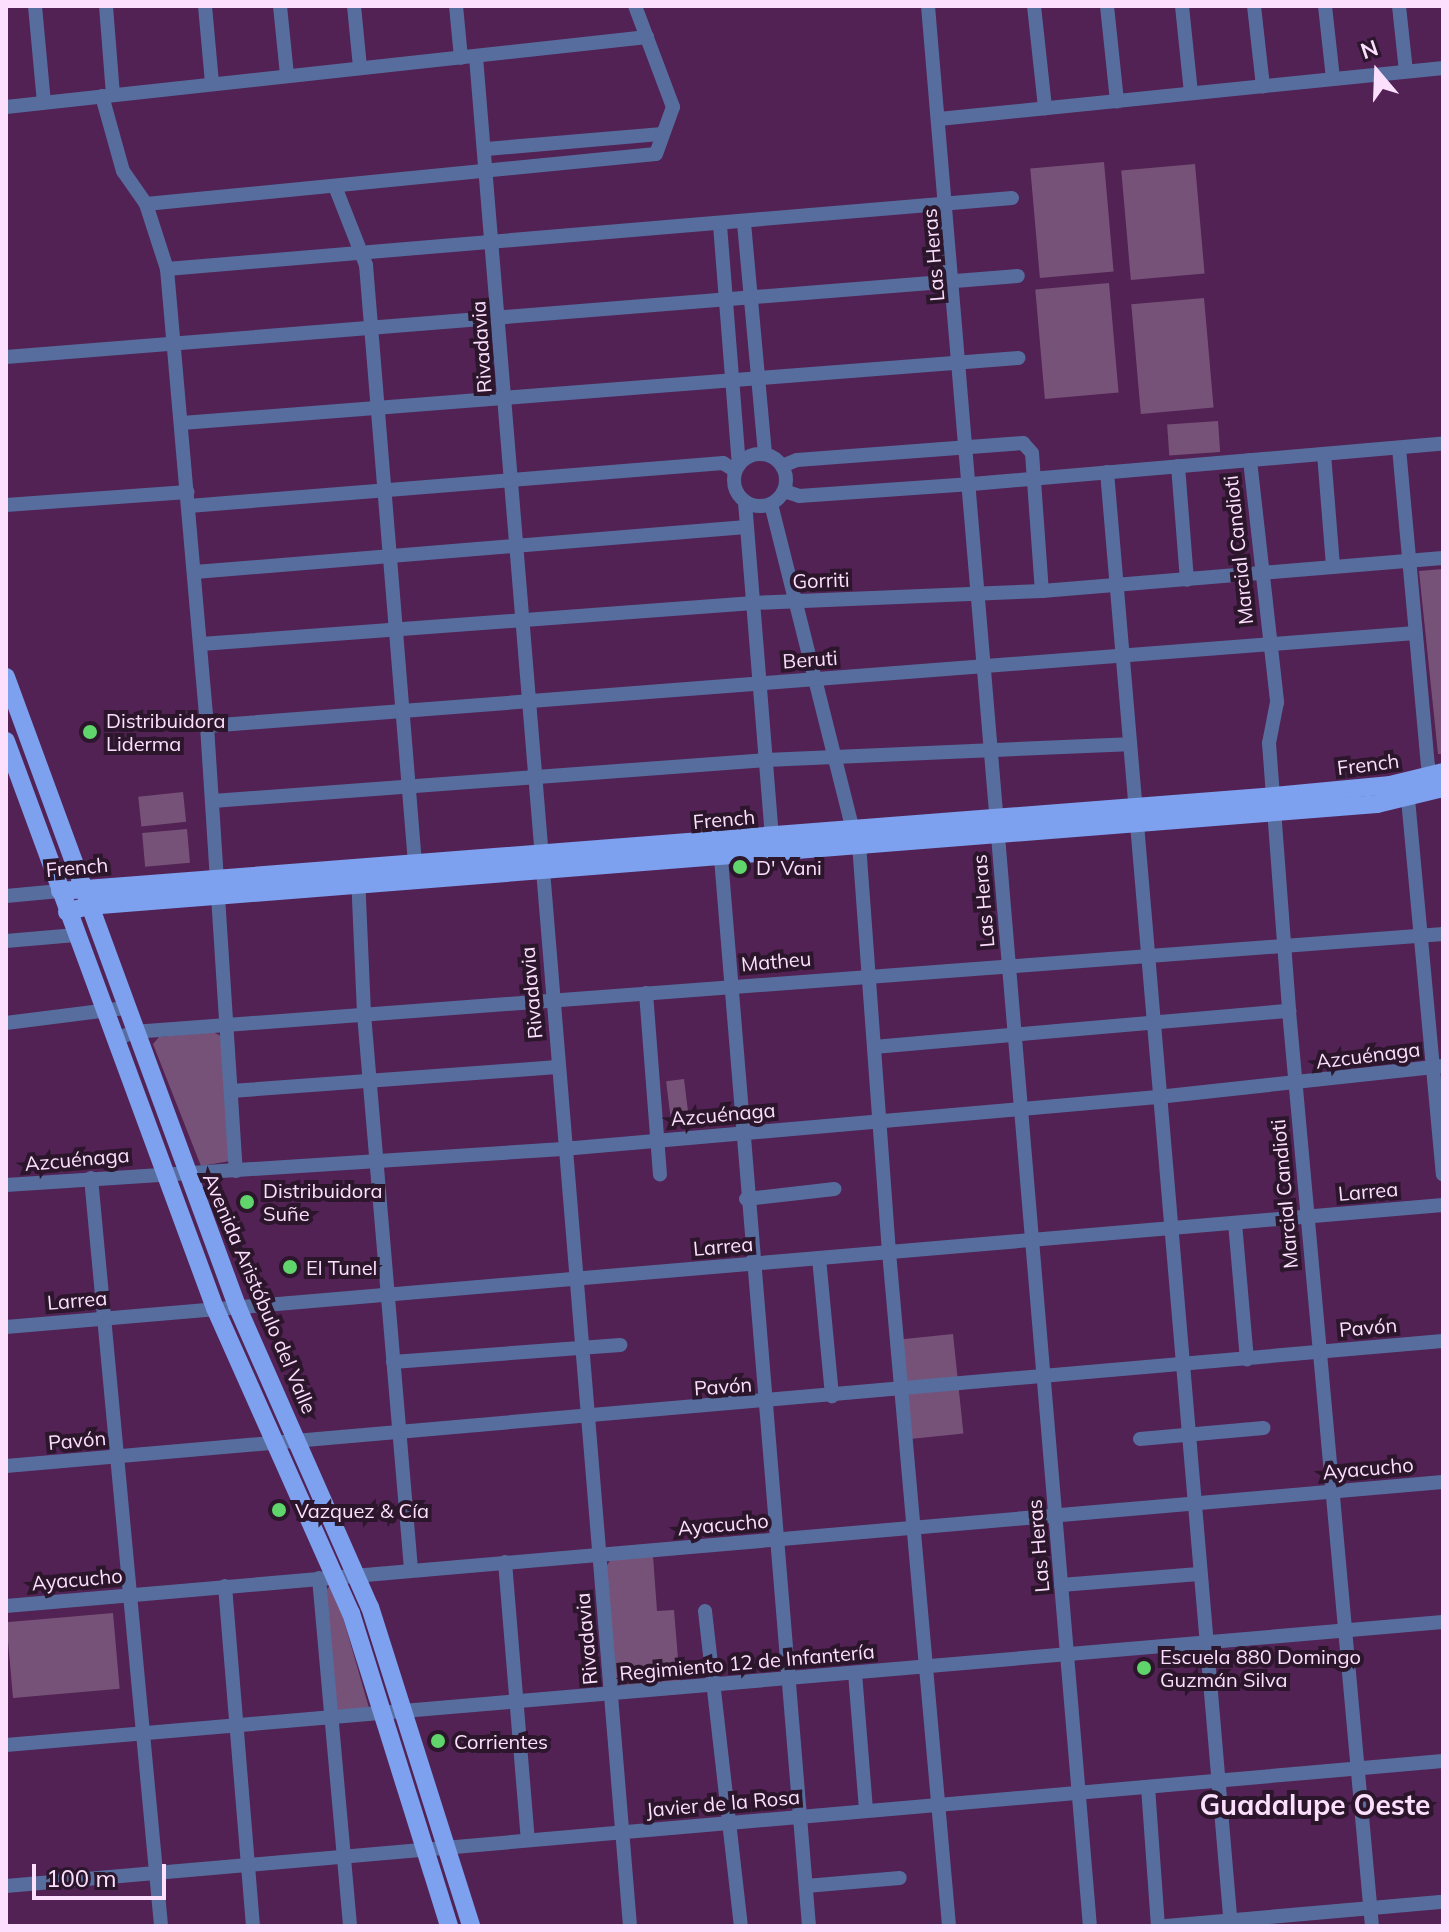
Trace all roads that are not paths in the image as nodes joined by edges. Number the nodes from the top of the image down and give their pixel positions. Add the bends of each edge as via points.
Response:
1 (35, 6) edge
2 (106, 6) edge
3 (205, 6) edge
4 (280, 6) edge
5 (354, 6) edge
6 (456, 6) edge
7 (635, 6) edge
8 (928, 6) edge
9 (1034, 6) edge
10 (1107, 6) edge
11 (1182, 6) edge
12 (1254, 6) edge
13 (1325, 6) edge
14 (1399, 6) edge
15 (647, 37) junction
16 (468, 57) junction
17 (360, 67) junction
18 (1443, 68) edge
19 (1406, 71) junction
20 (287, 75) junction
21 (1333, 79) junction
22 (212, 83) junction
23 (1263, 86) junction
24 (1191, 93) junction
25 (108, 96) junction
26 (1117, 101) junction
27 (44, 103) junction
28 (6, 107) edge
29 (1045, 108) junction
30 (939, 119) junction
31 (662, 134) junction
32 (486, 149) junction
33 (488, 174) junction
34 (336, 189) junction
35 (1012, 198) dead end
36 (146, 204) junction
37 (948, 204) junction
38 (744, 223) junction
39 (720, 225) junction
40 (494, 244) junction
41 (361, 254) junction
42 (167, 269) junction
43 (1018, 276) dead end
44 (955, 280) junction
45 (750, 296) junction
46 (725, 299) junction
47 (498, 317) junction
48 (372, 327) junction
49 (176, 342) junction
50 (6, 357) edge
51 (1018, 358) dead end
52 (962, 362) junction
53 (757, 379) junction
54 (731, 380) junction
55 (505, 399) junction
56 (378, 408) junction
57 (182, 423) junction
58 (1443, 444) edge
59 (969, 447) junction
60 (1399, 448) junction
61 (765, 454) junction
62 (1324, 454) junction
63 (1250, 460) junction
64 (782, 466) junction
65 (1178, 466) junction
66 (737, 468) junction
67 (1107, 472) junction
68 (1034, 479) junction
69 (512, 481) junction
70 (972, 484) junction
71 (384, 489) junction
72 (784, 491) junction
73 (189, 499) junction
74 (745, 502) junction
75 (771, 504) junction
76 (6, 505) edge
77 (746, 527) junction
78 (518, 546) junction
79 (392, 555) junction
80 (1443, 558) edge
81 (1408, 561) junction
82 (1333, 567) junction
83 (195, 572) junction
84 (1260, 574) junction
85 (1187, 580) junction
86 (1116, 585) junction
87 (1042, 591) junction
88 (980, 595) junction
89 (795, 601) junction
90 (753, 603) junction
91 (523, 619) junction
92 (397, 629) junction
93 (1415, 633) junction
94 (201, 644) junction
95 (1268, 646) junction
96 (1121, 659) junction
97 (986, 670) junction
98 (6, 677) edge
99 (814, 679) junction
100 (759, 682) junction
101 (528, 699) junction
102 (404, 710) junction
103 (207, 726) junction
104 (6, 741) edge
105 (1128, 744) junction
106 (992, 752) junction
107 (836, 759) junction
108 (766, 760) junction
109 (534, 777) junction
110 (1438, 781) edge
111 (410, 786) junction
112 (1408, 790) junction
113 (213, 801) junction
114 (1275, 804) junction
115 (1135, 815) junction
116 (996, 826) junction
117 (772, 837) junction
118 (856, 837) junction
119 (720, 848) junction
120 (540, 862) junction
121 (415, 863) junction
122 (358, 876) junction
123 (217, 887) junction
124 (60, 891) junction
125 (6, 896) edge
126 (85, 897) junction
127 (67, 912) junction
128 (1443, 934) edge
129 (76, 935) junction
130 (1423, 935) junction
131 (6, 941) edge
132 (1284, 944) junction
133 (1145, 954) junction
134 (1009, 963) junction
135 (869, 974) junction
136 (730, 985) junction
137 (646, 993) junction
138 (552, 999) junction
139 (125, 1008) junction
140 (1289, 1011) junction
141 (105, 1014) junction
142 (364, 1014) junction
143 (6, 1023) edge
144 (1151, 1023) junction
145 (227, 1025) junction
146 (133, 1032) junction
147 (1014, 1037) junction
148 (115, 1040) junction
149 (874, 1047) junction
150 (1439, 1066) edge
151 (557, 1067) junction
152 (370, 1081) junction
153 (1295, 1084) junction
154 (231, 1091) junction
155 (1158, 1097) junction
156 (1020, 1109) junction
157 (880, 1121) junction
158 (740, 1133) junction
159 (657, 1140) junction
160 (563, 1149) junction
161 (376, 1163) junction
162 (163, 1171) junction
163 (236, 1171) junction
164 (660, 1174) dead end
165 (1443, 1174) edge
166 (187, 1175) junction
167 (91, 1178) junction
168 (6, 1185) edge
169 (834, 1189) dead end
170 (746, 1199) junction
171 (1443, 1205) edge
172 (1306, 1217) junction
173 (1235, 1223) junction
174 (1167, 1229) junction
175 (1031, 1241) junction
176 (889, 1252) junction
177 (819, 1258) junction
178 (751, 1264) junction
179 (575, 1278) junction
180 (388, 1294) junction
181 (237, 1306) junction
182 (215, 1308) junction
183 (102, 1318) junction
184 (6, 1327) edge
185 (1443, 1341) edge
186 (620, 1345) dead end
187 (582, 1348) junction
188 (1318, 1352) junction
189 (1247, 1359) junction
190 (393, 1362) junction
191 (1181, 1365) junction
192 (1043, 1376) junction
193 (902, 1389) junction
194 (832, 1396) junction
195 (764, 1403) junction
196 (588, 1415) junction
197 (1264, 1428) dead end
198 (398, 1431) junction
199 (1188, 1434) junction
200 (1140, 1439) dead end
201 (298, 1440) junction
202 (276, 1443) junction
203 (116, 1457) junction
204 (6, 1466) edge
205 (1443, 1482) edge
206 (1331, 1492) junction
207 (1194, 1503) junction
208 (1055, 1515) junction
209 (913, 1528) junction
210 (775, 1540) junction
211 (599, 1555) junction
212 (505, 1562) junction
213 (411, 1569) junction
214 (1199, 1574) junction
215 (358, 1575) junction
216 (328, 1577) junction
217 (1061, 1585) junction
218 (225, 1586) junction
219 (129, 1594) junction
220 (6, 1606) edge
221 (705, 1611) dead end
222 (1443, 1622) edge
223 (1342, 1630) junction
224 (1205, 1641) junction
225 (1066, 1653) junction
226 (927, 1666) junction
227 (855, 1673) junction
228 (787, 1679) junction
229 (716, 1685) junction
230 (610, 1694) junction
231 (519, 1702) junction
232 (404, 1711) junction
233 (382, 1713) junction
234 (331, 1717) junction
235 (237, 1725) junction
236 (144, 1733) junction
237 (6, 1745) edge
238 (1443, 1761) edge
239 (1356, 1769) junction
240 (1218, 1781) junction
241 (1148, 1787) junction
242 (1079, 1792) junction
243 (939, 1804) junction
244 (866, 1811) junction
245 (799, 1817) junction
246 (732, 1823) junction
247 (623, 1831) junction
248 (528, 1839) junction
249 (447, 1846) junction
250 (424, 1849) junction
251 (344, 1856) junction
252 (248, 1864) junction
253 (156, 1872) junction
254 (900, 1878) dead end
255 (6, 1886) edge
256 (806, 1886) junction
257 (1443, 1902) edge
258 (1370, 1909) junction
259 (1231, 1923) edge
260 (161, 1926) edge
261 (253, 1926) edge
262 (350, 1926) edge
263 (449, 1926) edge
264 (471, 1926) edge
265 (630, 1926) edge
266 (741, 1926) edge
267 (809, 1926) edge
268 (949, 1926) edge
269 (1090, 1926) edge
270 (1158, 1926) edge
271 (1166, 1926) edge
272 (1372, 1926) edge

1 - 27 street
2 - 25 street
3 - 22 street
4 - 20 street
5 - 17 street
6 - 16 street, Rivadavia
7 - 15 street
8 - 30 street, Las Heras
9 - 29 street
10 - 26 street
11 - 24 street
12 - 23 street
13 - 21 street
14 - 19 street
15 - 16 street
15 - 31 street via 673,107
16 - 17 street
16 - 32 street, Rivadavia
17 - 20 street
18 - 19 street
19 - 21 street
20 - 22 street
21 - 23 street
22 - 25 street
23 - 24 street
24 - 26 street
25 - 27 street
25 - 36 street via 123,171
26 - 29 street
27 - 28 street
29 - 30 street
30 - 37 street, Las Heras
31 - 32 street
31 - 33 street via 656,154
32 - 33 street, Rivadavia
33 - 34 street
33 - 40 street, Rivadavia
34 - 36 street
34 - 41 street
35 - 37 street
36 - 42 street
37 - 38 street
37 - 44 street, Las Heras
38 - 39 street
38 - 45 street
39 - 40 street
39 - 46 street
40 - 41 street
40 - 47 street, Rivadavia
41 - 42 street
41 - 48 street
42 - 49 street
43 - 44 street
44 - 45 street
44 - 52 street, Las Heras
45 - 46 street
45 - 53 street
46 - 47 street
46 - 54 street
47 - 48 street
47 - 55 street, Rivadavia
48 - 49 street
48 - 56 street
49 - 50 street
49 - 57 street
51 - 52 street
52 - 53 street
52 - 59 street, Las Heras
53 - 54 street
53 - 61 street
54 - 55 street
54 - 66 street
55 - 56 street
55 - 69 street, Rivadavia
56 - 57 street
56 - 71 street
57 - 73 street
58 - 60 street
59 - 64 street via 797,460
59 - 68 street via 1023,443 1032,453
59 - 70 street, Las Heras
60 - 62 street
60 - 81 street
61 - 64 street
61 - 66 street
62 - 63 street
62 - 82 street
63 - 65 street
63 - 84 street, Marcial Candioti
64 - 72 street
65 - 67 street
65 - 85 street
66 - 69 street via 723,463
66 - 74 street via 735,488
67 - 68 street
67 - 86 street
68 - 70 street
68 - 87 street
69 - 71 street
69 - 78 street, Rivadavia
70 - 72 street via 799,496
70 - 88 street, Las Heras
71 - 73 street
71 - 79 street
72 - 75 street
73 - 76 street
73 - 83 street
74 - 75 street
74 - 77 street
75 - 89 street
77 - 78 street
77 - 90 street
78 - 79 street
78 - 91 street, Rivadavia
79 - 83 street
79 - 92 street
80 - 81 street, Gorriti
81 - 82 street, Gorriti
81 - 93 street
82 - 84 street, Gorriti
83 - 94 street
84 - 85 street, Gorriti
84 - 95 street, Marcial Candioti
85 - 86 street, Gorriti
86 - 87 street, Gorriti
86 - 96 street
87 - 88 street, Gorriti
88 - 89 street, Gorriti
88 - 97 street, Las Heras
89 - 90 street, Gorriti
89 - 99 street
90 - 91 street, Gorriti
90 - 100 street
91 - 92 street, Gorriti
91 - 101 street, Rivadavia
92 - 94 street, Gorriti
92 - 102 street
93 - 95 street, Beruti
93 - 110 street
94 - 103 street
95 - 96 street, Beruti
95 - 114 street, Marcial Candioti via 1277,702 1269,735
96 - 97 street, Beruti
96 - 105 street
97 - 99 street, Beruti
97 - 106 street, Las Heras
98 - 126 main road, Avenida Aristóbulo del Valle
99 - 100 street, Beruti
99 - 107 street
100 - 101 street, Beruti
100 - 108 street
101 - 102 street, Beruti
101 - 109 street, Rivadavia
102 - 103 street, Beruti
102 - 111 street
103 - 113 street
104 - 124 main road
105 - 106 street
105 - 115 street
106 - 107 street
106 - 116 street, Las Heras
107 - 108 street
107 - 118 street
108 - 109 street
108 - 117 street
109 - 111 street
109 - 120 street, Rivadavia
110 - 112 main road, French
111 - 113 street
111 - 121 street
112 - 114 main road, French
112 - 130 street
113 - 123 street
114 - 115 main road, French
114 - 132 street, Marcial Candioti
115 - 116 main road, French
115 - 133 street
116 - 118 main road, French
116 - 134 street, Las Heras
117 - 118 main road, French
117 - 119 main road, French
118 - 119 main road, French
118 - 135 street
119 - 120 main road, French
119 - 136 street
120 - 121 main road, French
120 - 122 main road, French
120 - 138 street, Rivadavia
121 - 122 main road, French
122 - 123 main road, French
122 - 142 street
123 - 126 main road, French
123 - 145 street
124 - 125 street, French
124 - 126 main road, French
124 - 127 main road
126 - 127 main road, French
126 - 139 main road, Avenida Aristóbulo del Valle
127 - 129 main road
128 - 130 street, Matheu
129 - 131 street
129 - 141 main road
130 - 132 street, Matheu
130 - 150 street
132 - 133 street, Matheu
132 - 140 street, Marcial Candioti
133 - 134 street, Matheu
133 - 144 street
134 - 135 street, Matheu
134 - 147 street, Las Heras
135 - 136 street, Matheu
135 - 149 street
136 - 137 street, Matheu
136 - 158 street
137 - 138 street, Matheu
137 - 159 street
138 - 142 street, Matheu
138 - 151 street, Rivadavia
139 - 141 street
139 - 146 main road, Avenida Aristóbulo del Valle
140 - 144 street
140 - 153 street, Marcial Candioti
141 - 143 street
141 - 148 main road
142 - 145 street, Matheu
142 - 152 street
144 - 147 street
144 - 155 street
145 - 146 street, Matheu
145 - 154 street
146 - 148 street, Matheu
146 - 166 main road, Avenida Aristóbulo del Valle
147 - 149 street
147 - 156 street, Las Heras
148 - 162 main road
149 - 157 street
150 - 153 street, Azcuénaga
150 - 165 street
151 - 152 street
151 - 160 street, Rivadavia
152 - 154 street
152 - 161 street
153 - 155 street, Azcuénaga
153 - 172 street, Marcial Candioti
154 - 163 street
155 - 156 street, Azcuénaga
155 - 174 street
156 - 157 street, Azcuénaga
156 - 175 street, Las Heras
157 - 158 street, Azcuénaga
157 - 176 street
158 - 159 street, Azcuénaga
158 - 170 street
159 - 160 street, Azcuénaga
159 - 164 street
160 - 161 street, Azcuénaga
160 - 179 street, Rivadavia
161 - 163 street, Azcuénaga
161 - 180 street
162 - 166 street, Azcuénaga
162 - 167 street, Azcuénaga
162 - 182 main road
163 - 166 street, Azcuénaga
166 - 181 main road, Avenida Aristóbulo del Valle
167 - 168 street, Azcuénaga
167 - 183 street
169 - 170 street
170 - 178 street
171 - 172 street, Larrea
172 - 173 street, Larrea
172 - 188 street, Marcial Candioti
173 - 174 street, Larrea
173 - 189 street
174 - 175 street, Larrea
174 - 191 street
175 - 176 street, Larrea
175 - 192 street, Las Heras
176 - 177 street, Larrea
176 - 193 street
177 - 178 street, Larrea
177 - 194 street
178 - 179 street, Larrea
178 - 195 street
179 - 180 street, Larrea
179 - 187 street, Rivadavia
180 - 181 street, Larrea
180 - 190 street
181 - 182 street, Larrea
181 - 201 main road, Avenida Aristóbulo del Valle
182 - 183 street, Larrea
182 - 202 main road
183 - 184 street, Larrea
183 - 203 street
185 - 188 street, Pavón
186 - 187 street
187 - 190 street
187 - 196 street, Rivadavia
188 - 189 street, Pavón
188 - 206 street, Marcial Candioti
189 - 191 street, Pavón
190 - 198 street
191 - 192 street, Pavón
191 - 199 street
192 - 193 street, Pavón
192 - 208 street, Las Heras
193 - 194 street, Pavón
193 - 209 street
194 - 195 street, Pavón
195 - 196 street, Pavón
195 - 210 street
196 - 198 street, Pavón
196 - 211 street, Rivadavia
197 - 199 street
198 - 201 street, Pavón
198 - 213 street
199 - 200 street
199 - 207 street
201 - 202 street, Pavón
201 - 215 main road, Avenida Aristóbulo del Valle
202 - 203 street, Pavón
202 - 216 main road
203 - 204 street, Pavón
203 - 219 street
205 - 206 street, Ayacucho
206 - 207 street, Ayacucho
206 - 223 street, Marcial Candioti
207 - 208 street, Ayacucho
207 - 214 street
208 - 209 street, Ayacucho
208 - 217 street, Las Heras
209 - 210 street, Ayacucho
209 - 226 street
210 - 211 street, Ayacucho
210 - 228 street
211 - 212 street, Ayacucho
211 - 230 street, Rivadavia
212 - 213 street, Ayacucho
212 - 231 street
213 - 215 street, Ayacucho
214 - 217 street
214 - 224 street
215 - 216 street, Ayacucho
215 - 232 main road, Avenida Aristóbulo del Valle
216 - 218 street, Ayacucho
216 - 233 main road
216 - 234 street
217 - 225 street, Las Heras
218 - 219 street, Ayacucho
218 - 235 street
219 - 220 street, Ayacucho
219 - 236 street
221 - 229 street
222 - 223 street, Regimiento 12 de Infantería
223 - 224 street, Regimiento 12 de Infantería
223 - 239 street, Marcial Candioti
224 - 225 street, Regimiento 12 de Infantería
224 - 240 street
225 - 226 street, Regimiento 12 de Infantería
225 - 242 street, Las Heras
226 - 227 street, Regimiento 12 de Infantería
226 - 243 street
227 - 228 street, Regimiento 12 de Infantería
227 - 244 street
228 - 229 street, Regimiento 12 de Infantería
228 - 245 street
229 - 230 street, Regimiento 12 de Infantería
229 - 246 street
230 - 231 street, Regimiento 12 de Infantería
230 - 247 street, Rivadavia
231 - 232 street, Regimiento 12 de Infantería
231 - 248 street
232 - 233 street, Regimiento 12 de Infantería
232 - 249 main road, Avenida Aristóbulo del Valle
233 - 234 street, Regimiento 12 de Infantería
233 - 250 main road
234 - 235 street, Regimiento 12 de Infantería
234 - 251 street
235 - 236 street, Regimiento 12 de Infantería
235 - 252 street
236 - 237 street, Regimiento 12 de Infantería
236 - 253 street
238 - 239 street, Javier de la Rosa
239 - 240 street, Javier de la Rosa
239 - 258 street, Marcial Candioti
240 - 241 street, Javier de la Rosa
240 - 259 street
241 - 242 street, Javier de la Rosa
241 - 270 street
242 - 243 street, Javier de la Rosa
242 - 269 street, Las Heras
243 - 244 street, Javier de la Rosa
243 - 268 street
244 - 245 street, Javier de la Rosa
245 - 246 street, Javier de la Rosa
245 - 256 street
246 - 247 street, Javier de la Rosa
246 - 266 street
247 - 248 street, Javier de la Rosa
247 - 265 street, Rivadavia
248 - 249 street, Javier de la Rosa
249 - 250 street, Javier de la Rosa
249 - 264 main road, Avenida Aristóbulo del Valle
250 - 251 street, Javier de la Rosa
250 - 263 main road
251 - 252 street, Javier de la Rosa
251 - 262 street
252 - 253 street, Javier de la Rosa
252 - 261 street
253 - 255 street, Javier de la Rosa
253 - 260 street
254 - 256 street
256 - 267 street
257 - 258 street
258 - 259 street
258 - 272 street, Marcial Candioti
259 - 271 street

